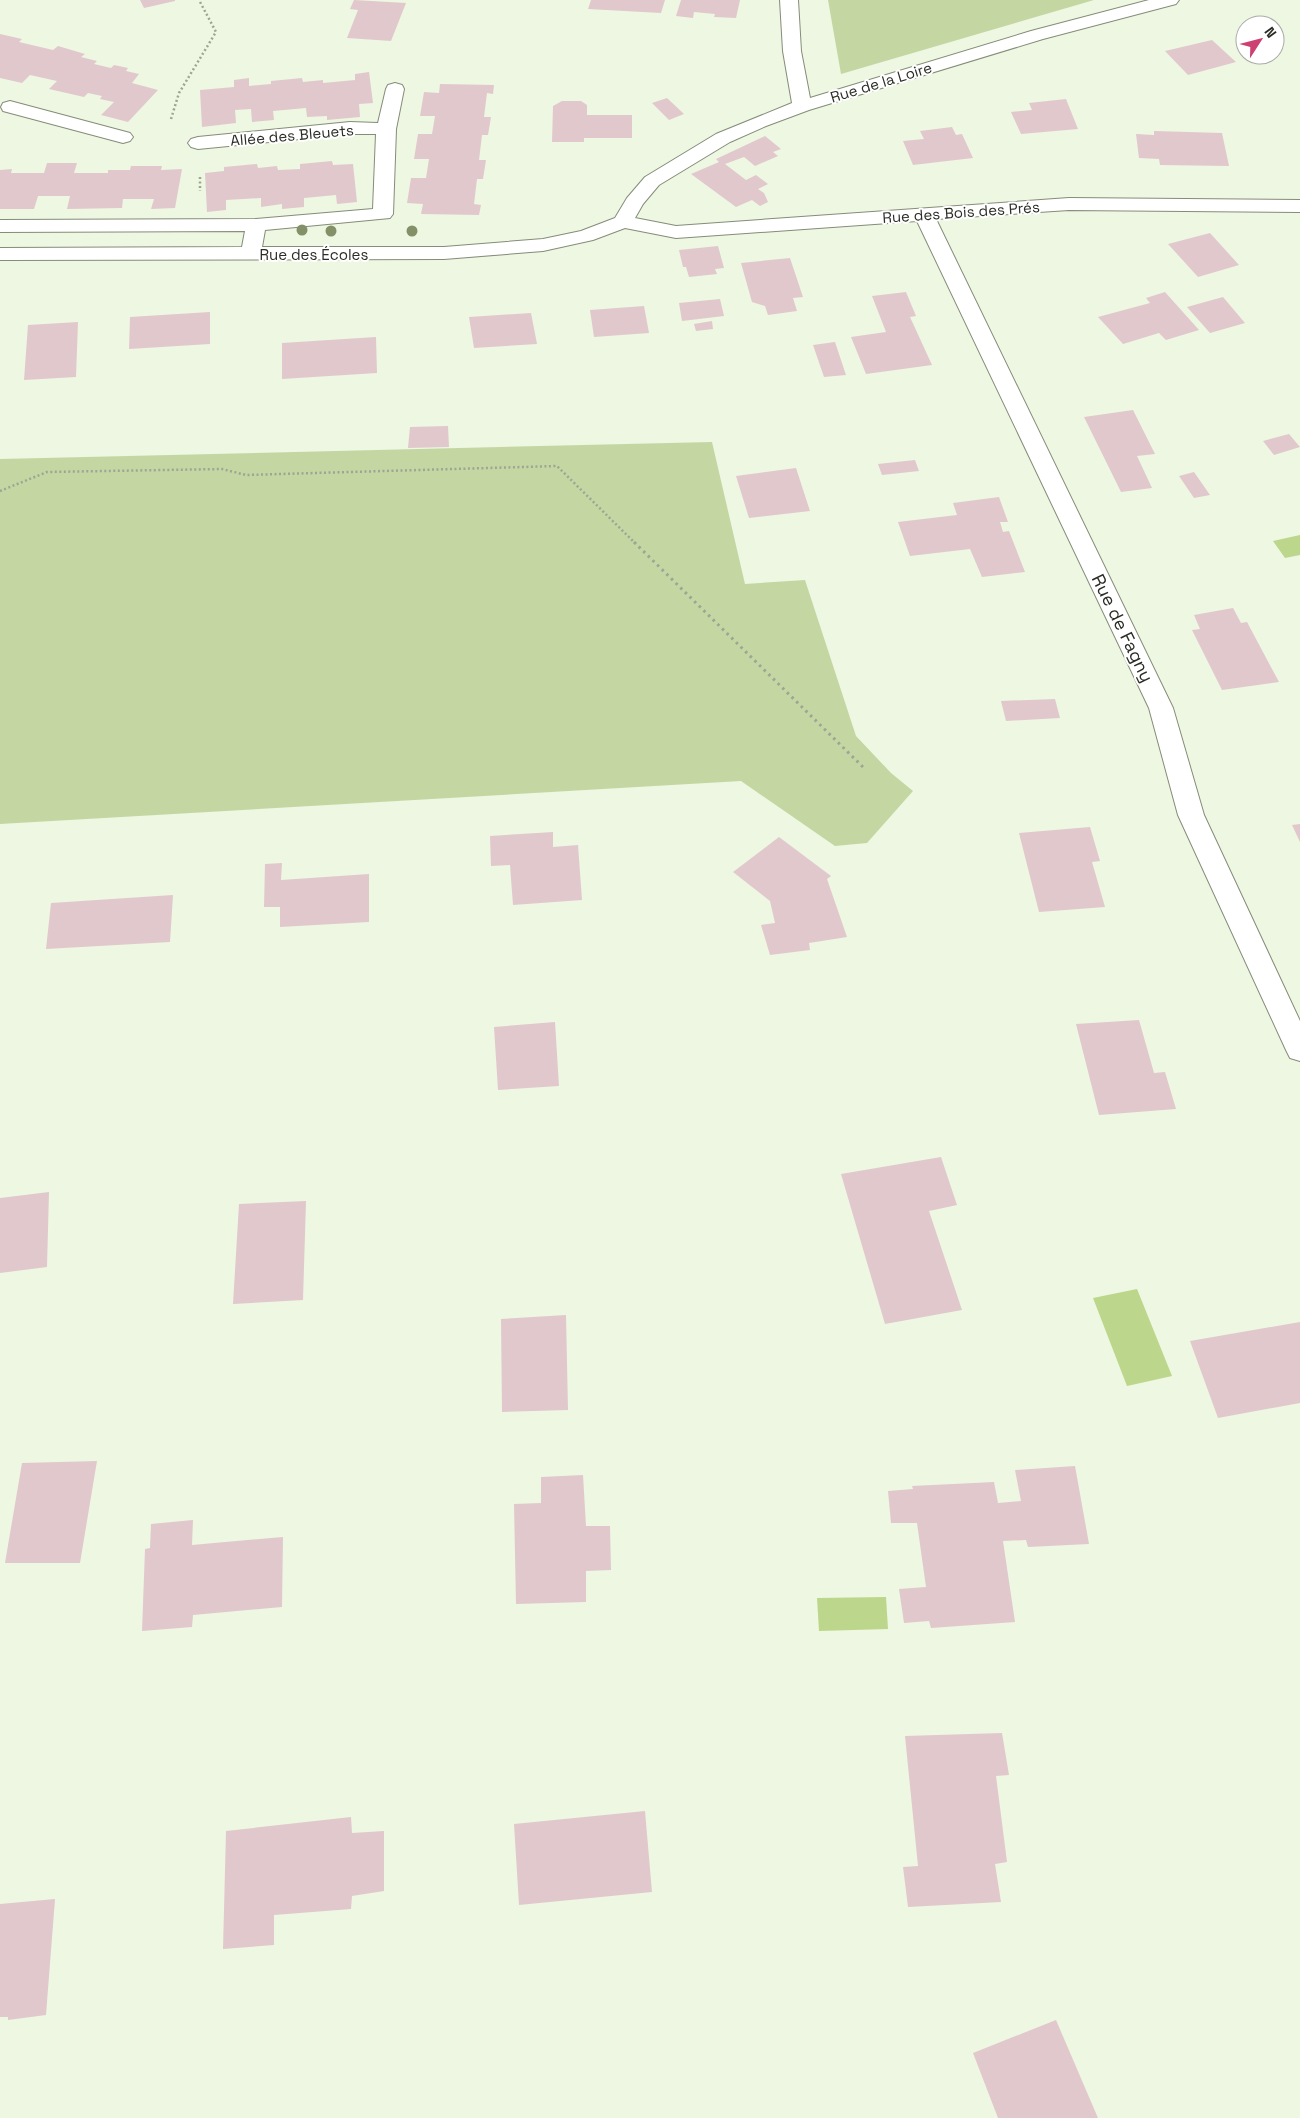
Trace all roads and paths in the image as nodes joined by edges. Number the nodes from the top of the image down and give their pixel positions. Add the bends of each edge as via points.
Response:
1 (199, 0) edge
2 (789, 0) edge
3 (1170, 0) edge
4 (395, 89) dead end
5 (802, 106) junction
6 (3, 107) edge
7 (171, 122) dead end
8 (386, 129) junction
9 (124, 137) dead end
10 (198, 143) joint
11 (1300, 206) edge
12 (924, 215) junction
13 (623, 222) junction
14 (256, 225) junction
15 (0, 226) edge
16 (197, 226) junction
17 (0, 254) edge
18 (251, 254) junction
19 (0, 491) edge
20 (863, 767) dead end
21 (1300, 1050) edge

1 - 7 path via 216,32 179,93
2 - 5 street via 792,52
3 - 5 street, Rue de la Loire via 1036,35
4 - 8 street
5 - 13 street, Rue de la Loire via 723,138 670,169 652,181
6 - 9 street
8 - 10 street, Allée des Bleuets via 350,128
8 - 14 street via 384,214
10 - 16 path via 201,214
11 - 12 street, Rue des Bois des Prés via 1069,204
12 - 13 street, Rue des Bois des Prés via 676,232
12 - 21 street, Rue de Fagny via 1161,708 1190,815
13 - 18 street, Rue des Écoles via 586,236 533,246 444,254
14 - 16 street
14 - 18 street
15 - 16 street
17 - 18 street, Rue des Écoles
19 - 20 path via 47,472 222,469 246,475 557,466

